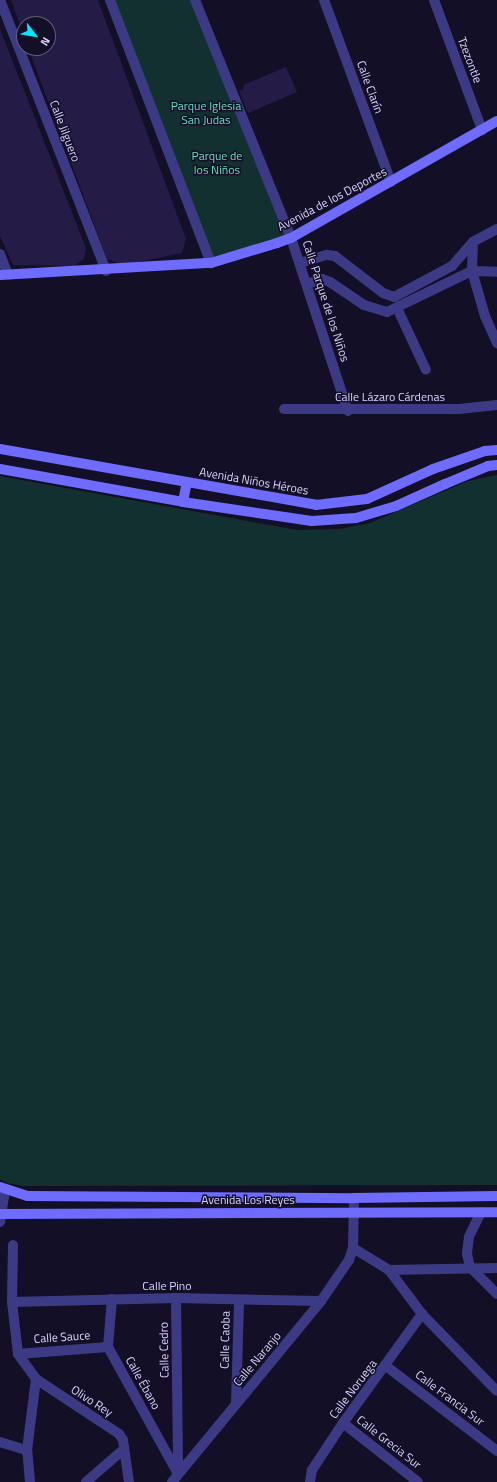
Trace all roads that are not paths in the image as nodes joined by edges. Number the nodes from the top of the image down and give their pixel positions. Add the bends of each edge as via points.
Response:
1 (0, 0) edge
2 (110, 0) edge
3 (195, 0) edge
4 (324, 0) edge
5 (434, 0) edge
6 (497, 121) edge
7 (482, 130) junction
8 (391, 182) junction
9 (497, 229) edge
10 (291, 238) junction
11 (473, 242) junction
12 (0, 254) edge
13 (211, 263) junction
14 (300, 263) junction
15 (106, 271) junction
16 (472, 271) junction
17 (497, 272) edge
18 (4, 275) edge
19 (307, 284) junction
20 (397, 308) junction
21 (497, 343) edge
22 (426, 370) dead end
23 (497, 405) edge
24 (284, 409) dead end
25 (348, 411) junction
26 (0, 449) edge
27 (497, 450) edge
28 (497, 465) edge
29 (0, 469) edge
30 (187, 482) junction
31 (184, 502) junction
32 (2, 1189) edge
33 (497, 1196) edge
34 (354, 1198) junction
35 (481, 1212) junction
36 (497, 1212) edge
37 (354, 1213) junction
38 (1, 1217) edge
39 (13, 1245) dead end
40 (353, 1248) junction
41 (470, 1267) junction
42 (497, 1268) edge
43 (389, 1270) junction
44 (497, 1294) edge
45 (176, 1298) junction
46 (112, 1299) junction
47 (239, 1300) junction
48 (321, 1301) junction
49 (12, 1302) junction
50 (422, 1314) junction
51 (108, 1347) junction
52 (18, 1354) junction
53 (386, 1366) junction
54 (36, 1380) junction
55 (497, 1391) edge
56 (236, 1404) junction
57 (343, 1422) junction
58 (0, 1442) edge
59 (124, 1449) junction
60 (27, 1450) junction
61 (497, 1451) edge
62 (175, 1478) edge
63 (30, 1482) edge
64 (86, 1482) edge
65 (129, 1482) edge
66 (310, 1482) edge
67 (418, 1482) edge

1 - 15 street, Calle Jilguero
2 - 13 street
3 - 10 street, Calle Parque de los Niños
4 - 8 street, Calle Clarín
5 - 7 street, Tzezontle
6 - 7 street, Avenida de los Deportes
7 - 8 street, Avenida de los Deportes
8 - 10 street, Avenida de los Deportes
9 - 11 street
10 - 13 street, Avenida de los Deportes
10 - 14 street, Calle Parque de los Niños
11 - 14 street via 452,266 394,297 383,293 335,256 328,255
11 - 16 street
12 - 18 street
13 - 15 street, Avenida de los Deportes
14 - 19 street, Calle Parque de los Niños
15 - 18 street, Avenida de los Deportes
16 - 17 street
16 - 20 street
16 - 21 street via 485,316
19 - 20 street via 322,279 379,311
19 - 25 street, Calle Parque de los Niños
20 - 22 street
23 - 25 street, Calle Lázaro Cárdenas via 459,409
24 - 25 street, Calle Lázaro Cárdenas
26 - 30 street, Avenida Niños Héroes
27 - 30 street, Avenida Niños Héroes via 485,451 434,469 367,499 316,505
28 - 31 street via 488,466 396,506 356,518 312,521
29 - 31 street
30 - 31 street
32 - 34 street, Avenida Los Reyes via 27,1196
32 - 38 street
33 - 34 street, Avenida Los Reyes
34 - 37 street
35 - 36 street, Avenida Los Reyes
35 - 37 street, Avenida Los Reyes
35 - 41 street via 468,1243
37 - 38 street, Avenida Los Reyes
37 - 40 street
39 - 49 street
40 - 43 street
40 - 48 street, Calle Naranjo via 349,1260
41 - 42 street
41 - 43 street
41 - 44 street
43 - 50 street
45 - 46 street, Calle Pino
45 - 47 street, Calle Pino
45 - 62 street, Calle Cedro
46 - 49 street, Calle Pino
46 - 51 street
47 - 48 street, Calle Pino
47 - 56 street, Calle Caoba
48 - 56 street, Calle Naranjo
49 - 52 street
50 - 53 street, Calle Noruega
50 - 55 street
51 - 52 street, Calle Sauce
51 - 62 street, Calle Ébano
52 - 54 street, Olivo Rey
53 - 57 street, Calle Noruega
53 - 61 street, Calle Francia Sur
54 - 59 street, Olivo Rey via 119,1434
54 - 60 street
56 - 62 street, Calle Naranjo
57 - 66 street, Calle Noruega via 312,1470
57 - 67 street, Calle Grecia Sur
58 - 60 street
59 - 64 street
59 - 65 street, Olivo Rey
60 - 63 street

